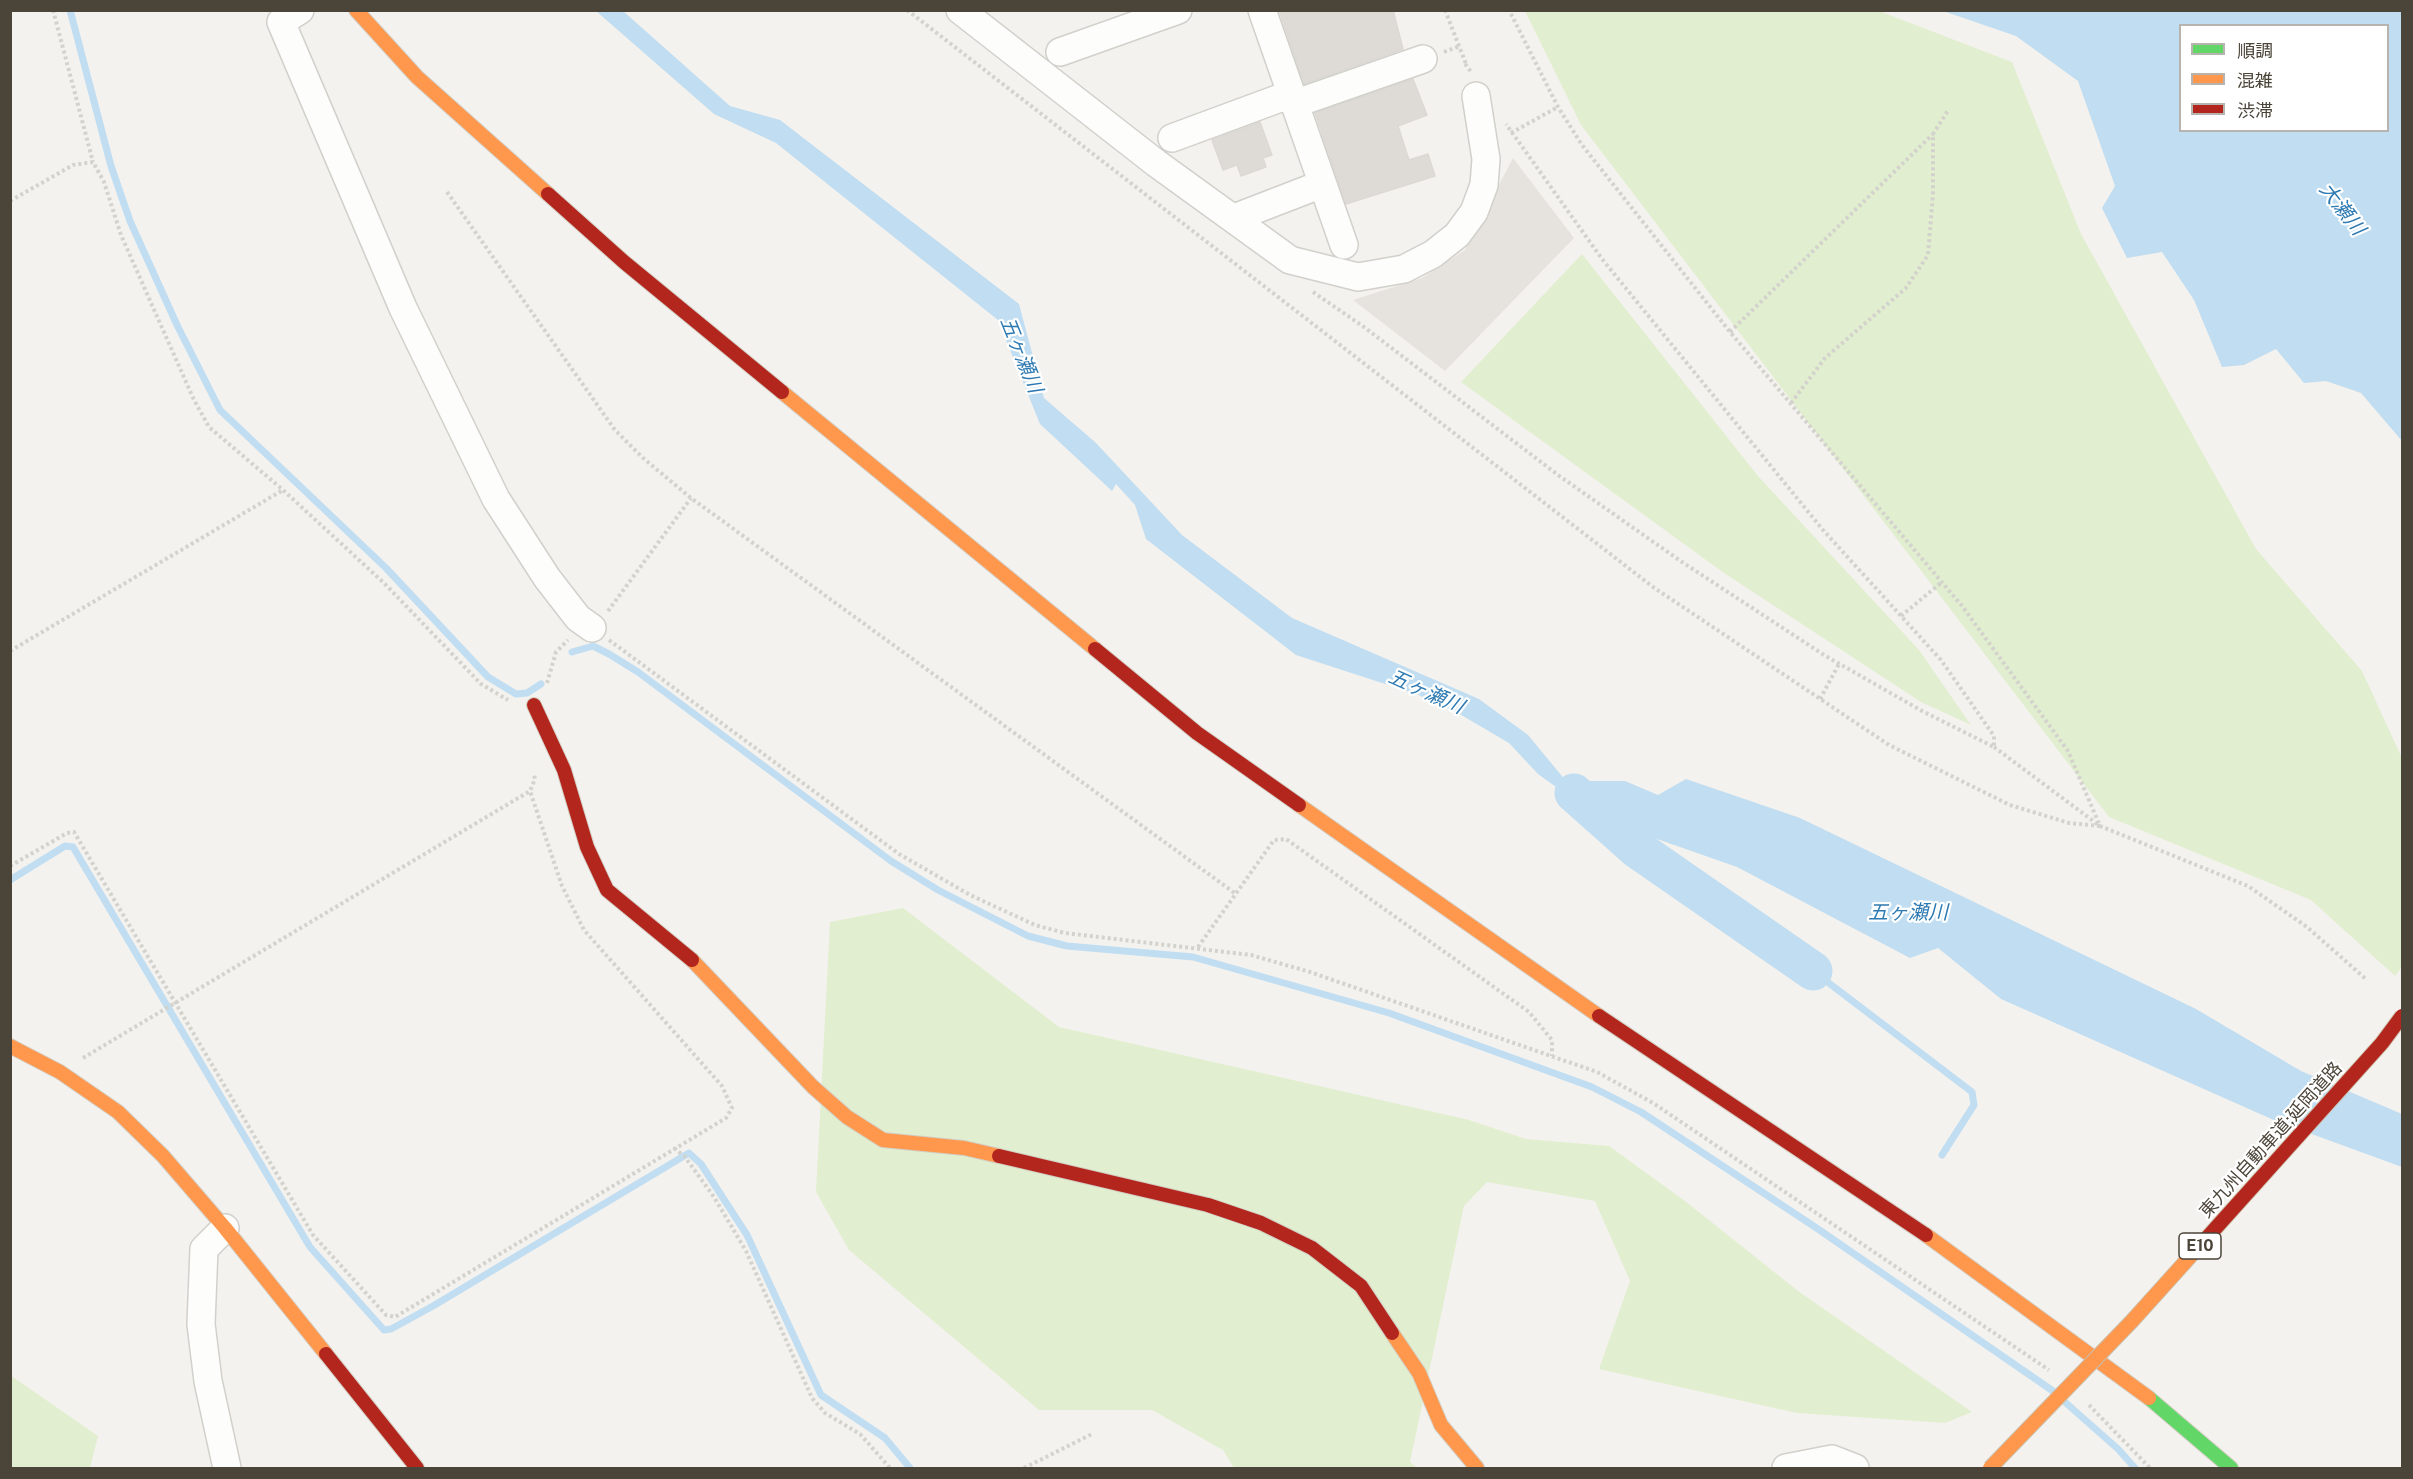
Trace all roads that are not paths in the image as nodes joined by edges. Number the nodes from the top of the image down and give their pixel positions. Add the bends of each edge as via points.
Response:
1 (356, 10) edge
2 (960, 10) edge
3 (1178, 10) edge
4 (1262, 10) edge
5 (285, 14) edge
6 (1060, 52) dead end
7 (1423, 59) dead end
8 (1477, 90) road end
9 (1292, 99) junction
10 (1172, 138) dead end
11 (1322, 184) junction
12 (1233, 218) junction
13 (1344, 245) dead end
14 (592, 628) road end
15 (534, 705) road end
16 (2403, 1016) edge
17 (10, 1046) edge
18 (225, 1227) junction
19 (227, 1468) edge
20 (417, 1468) edge
21 (1477, 1468) edge
22 (1786, 1468) edge
23 (1855, 1468) edge
24 (1990, 1468) edge
25 (2231, 1468) edge

1 - 25 main road via 417,77 624,262 1197,733 1634,1040 1961,1258 2155,1403
2 - 12 street
3 - 6 street
4 - 9 street
5 - 14 street via 403,308 496,499 546,578 578,618
7 - 9 street
8 - 12 street via 1484,185 1474,212 1457,236 1433,254 1404,269 1358,277 1290,260
9 - 10 street
9 - 11 street
11 - 12 street
11 - 13 street
15 - 21 main road via 564,770 587,847 607,890 699,966 813,1087 847,1117 883,1140 964,1148 1208,1205 1261,1223 1312,1248 1361,1286 1419,1373 1441,1425
16 - 24 main road, 東九州自動車道;延岡道路 / E10, bridge via 2194,1252
17 - 18 main road via 60,1072 118,1112
18 - 19 street via 204,1249 201,1324 208,1381
18 - 20 main road
22 - 23 street via 1832,1459

